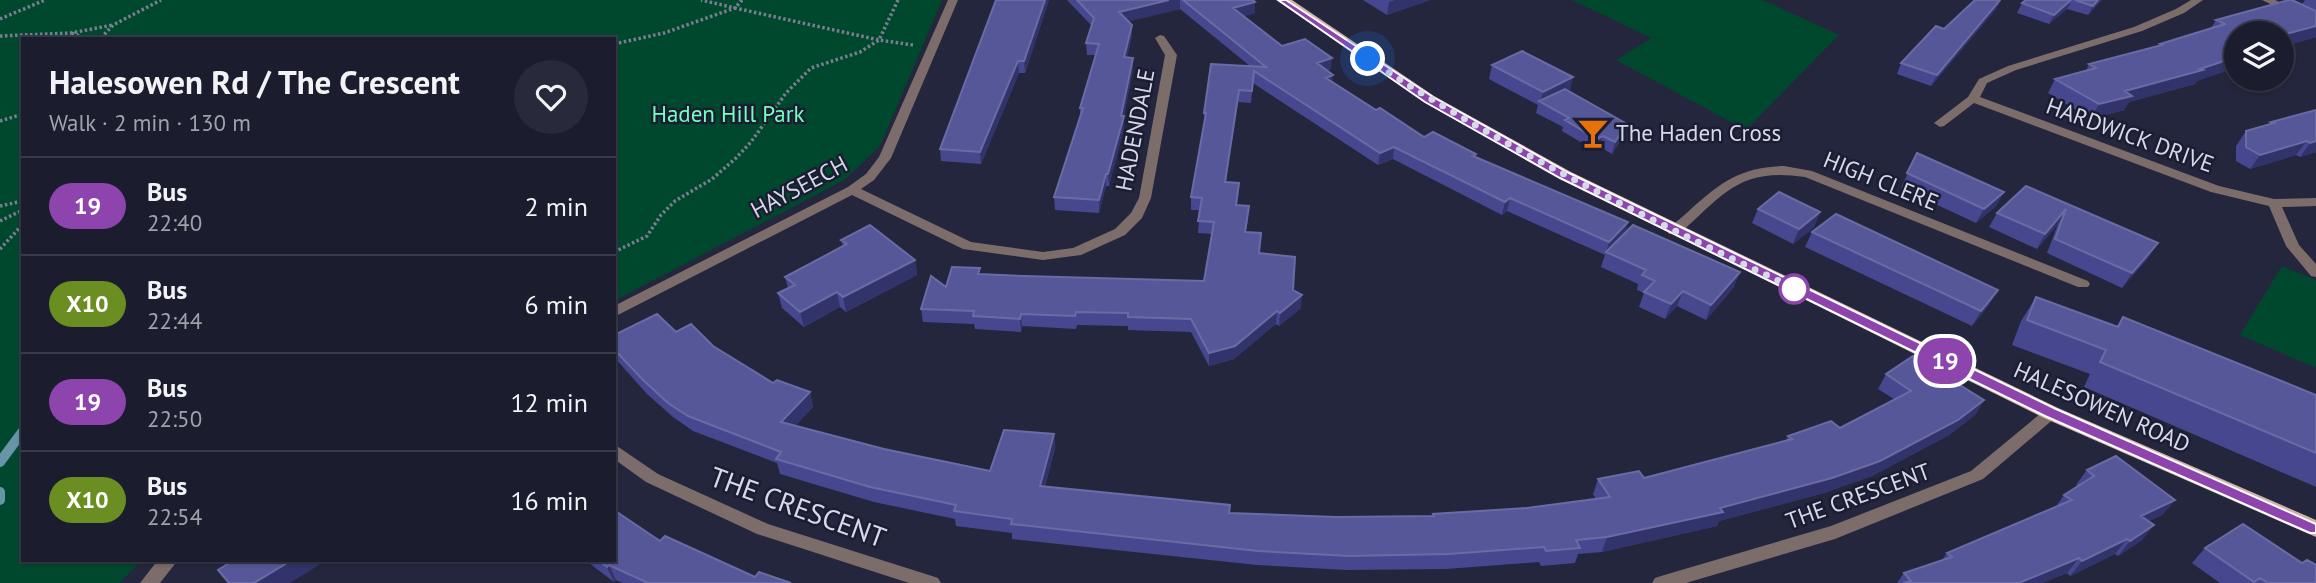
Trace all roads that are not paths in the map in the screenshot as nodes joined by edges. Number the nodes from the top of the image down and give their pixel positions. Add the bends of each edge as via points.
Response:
1 (953, 0) edge
2 (1283, 0) edge
3 (2197, 0) edge
4 (2267, 0) edge
5 (2316, 23) edge
6 (1160, 38) dead end
7 (1973, 99) junction
8 (1940, 123) dead end
9 (852, 190) junction
10 (2274, 202) junction
11 (2316, 202) edge
12 (1674, 231) junction
13 (2316, 273) edge
14 (2083, 284) dead end
15 (616, 311) edge
16 (2050, 412) junction
17 (616, 451) edge
18 (2316, 528) edge
19 (167, 562) edge
20 (149, 583) edge
21 (932, 583) edge
22 (1661, 583) edge

1 - 9 street, HAYSEECH via 885,158
2 - 12 main road, HALESOWEN ROAD via 1429,99
3 - 7 street via 2138,29 2012,68 1983,81
4 - 5 street
6 - 9 street, HADENDALE via 1171,55 1145,198 1120,232 1096,244 1043,256 968,246
7 - 8 street
7 - 10 street, HARDWICK DRIVE via 2215,189
9 - 15 street, HAYSEECH
10 - 11 street, HARDWICK DRIVE
10 - 13 street via 2293,246
12 - 14 street, HIGH CLERE via 1751,171 1786,169
12 - 16 main road, HALESOWEN ROAD
16 - 18 main road, HALESOWEN ROAD
16 - 22 street, THE CRESCENT via 1977,475 1835,532
17 - 21 street, THE CRESCENT via 652,478 763,529
19 - 20 street

